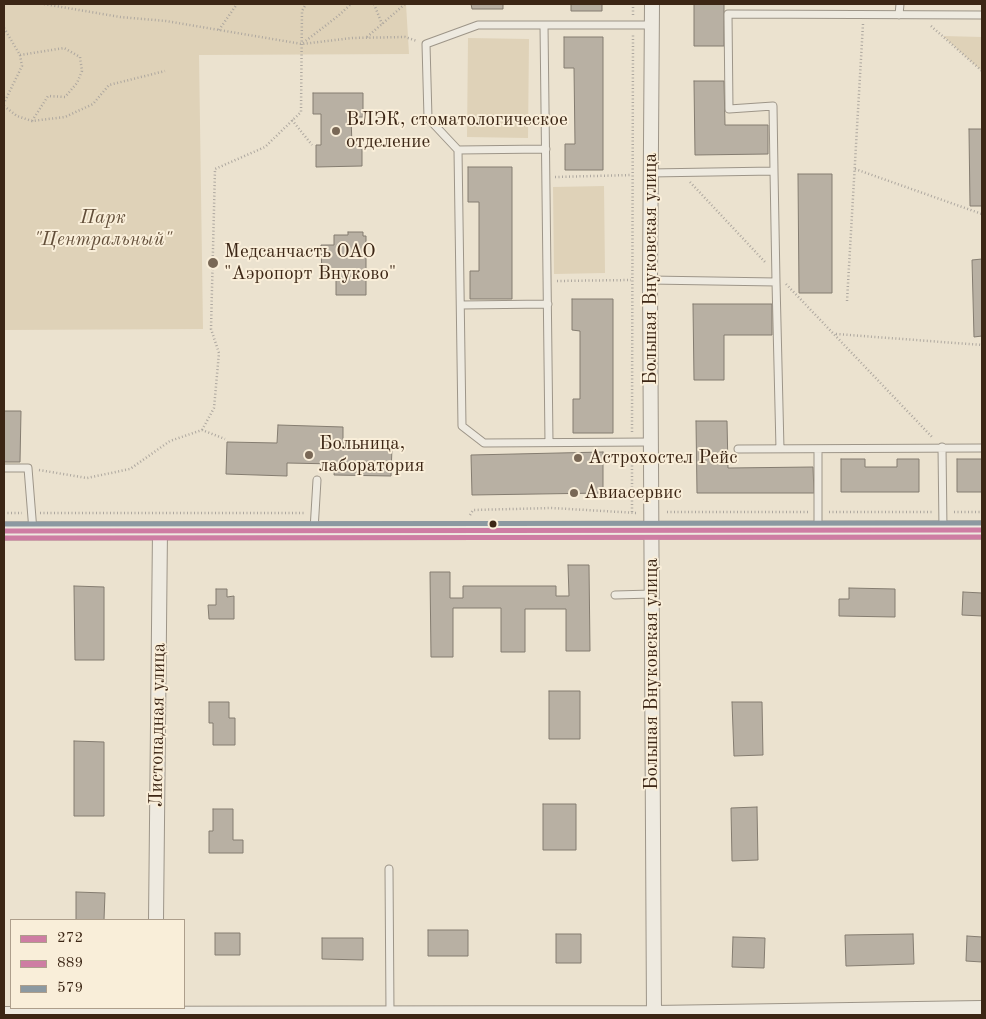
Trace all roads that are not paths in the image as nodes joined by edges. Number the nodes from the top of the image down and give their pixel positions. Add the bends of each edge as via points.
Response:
1 (652, 4) edge
2 (900, 4) edge
3 (899, 15) junction
4 (982, 15) edge
5 (544, 25) junction
6 (651, 25) junction
7 (546, 149) junction
8 (458, 150) junction
9 (774, 171) junction
10 (650, 172) junction
11 (650, 280) junction
12 (776, 282) junction
13 (548, 304) junction
14 (461, 305) junction
15 (548, 442) junction
16 (651, 442) junction
17 (942, 447) junction
18 (982, 448) edge
19 (738, 449) dead end
20 (780, 449) junction
21 (818, 449) junction
22 (4, 468) edge
23 (317, 480) dead end
24 (160, 530) junction
25 (652, 530) junction
26 (818, 530) junction
27 (943, 530) junction
28 (982, 530) edge
29 (4, 531) edge
30 (33, 531) junction
31 (314, 531) junction
32 (652, 594) junction
33 (615, 595) dead end
34 (389, 869) dead end
35 (156, 919) edge
36 (982, 1008) edge
37 (156, 1011) edge
38 (390, 1013) junction
39 (4, 1014) edge
40 (654, 1014) edge
41 (182, 1015) edge

1 - 6 street, Большая Внуковская улица
2 - 3 lane
3 - 4 lane
3 - 9 lane via 728,14 729,109 773,106
5 - 6 lane
5 - 7 lane
5 - 8 lane via 478,25 426,44 428,118
6 - 10 street, Большая Внуковская улица
7 - 8 lane
7 - 13 lane
8 - 14 lane
9 - 10 lane
9 - 12 lane
10 - 11 street, Большая Внуковская улица
11 - 12 lane
11 - 16 street, Большая Внуковская улица
12 - 20 lane
13 - 14 lane
13 - 15 lane
14 - 15 lane via 462,426 484,444
15 - 16 lane
16 - 25 street, Большая Внуковская улица
17 - 18 lane
17 - 21 lane
17 - 27 lane
19 - 20 lane
20 - 21 lane
21 - 26 lane
22 - 30 lane via 28,468
23 - 31 lane
24 - 30 street
24 - 31 street
24 - 35 street, Листопадная улица
25 - 26 street
25 - 31 street
25 - 32 street, Большая Внуковская улица
26 - 27 street
27 - 28 street
29 - 30 street
32 - 33 lane
32 - 40 street, Большая Внуковская улица
34 - 38 lane
36 - 40 street
37 - 39 street
37 - 41 street
38 - 40 street
38 - 41 street

